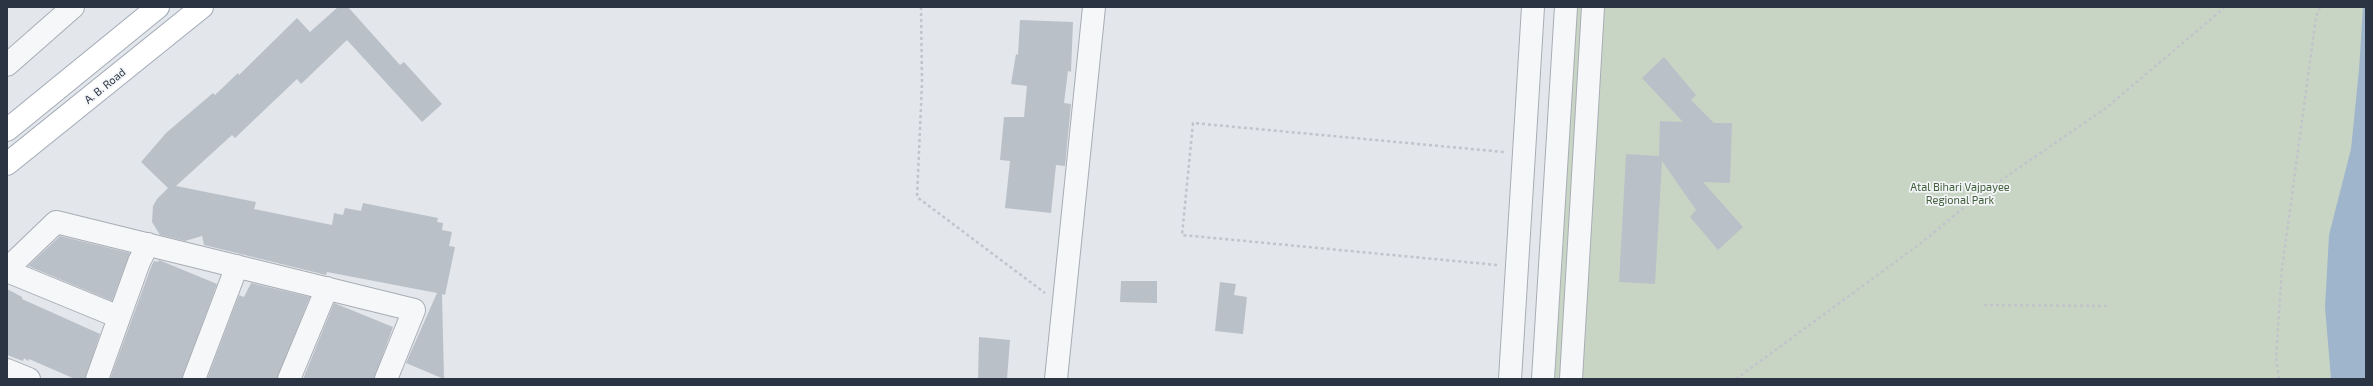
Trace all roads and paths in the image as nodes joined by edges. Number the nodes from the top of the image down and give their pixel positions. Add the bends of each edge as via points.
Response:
1 (73, 7) edge
2 (158, 7) edge
3 (202, 7) edge
4 (921, 7) edge
5 (1094, 7) edge
6 (1533, 7) edge
7 (1566, 7) edge
8 (1593, 7) edge
9 (2320, 7) edge
10 (2224, 8) edge
11 (7, 65) edge
12 (7, 130) edge
13 (1524, 154) junction
14 (7, 164) edge
15 (148, 244) junction
16 (237, 266) junction
17 (1517, 266) junction
18 (7, 270) edge
19 (327, 288) junction
20 (1984, 305) dead end
21 (1063, 306) junction
22 (2108, 306) dead end
23 (119, 316) junction
24 (7, 370) edge
25 (29, 379) edge
26 (97, 379) edge
27 (194, 379) edge
28 (289, 379) edge
29 (386, 379) edge
30 (1056, 379) edge
31 (1510, 379) edge
32 (1543, 379) edge
33 (1571, 379) edge
34 (1736, 379) edge
35 (2279, 379) edge

1 - 11 street
2 - 12 main road
3 - 14 main road, A. B. Road
4 - 21 path via 922,84 917,197
5 - 21 street
6 - 13 street
7 - 32 street
8 - 33 street
9 - 35 path via 2316,17 2282,269 2276,358
10 - 34 path via 2106,108 1978,196 1921,243
13 - 17 street
13 - 17 path via 1194,123 1182,236
15 - 16 street
15 - 18 street via 56,222
15 - 23 street
16 - 19 street
16 - 27 street
17 - 31 street
18 - 23 street
19 - 28 street
19 - 29 street via 414,310
20 - 22 path
21 - 30 street
23 - 26 street
24 - 25 street

